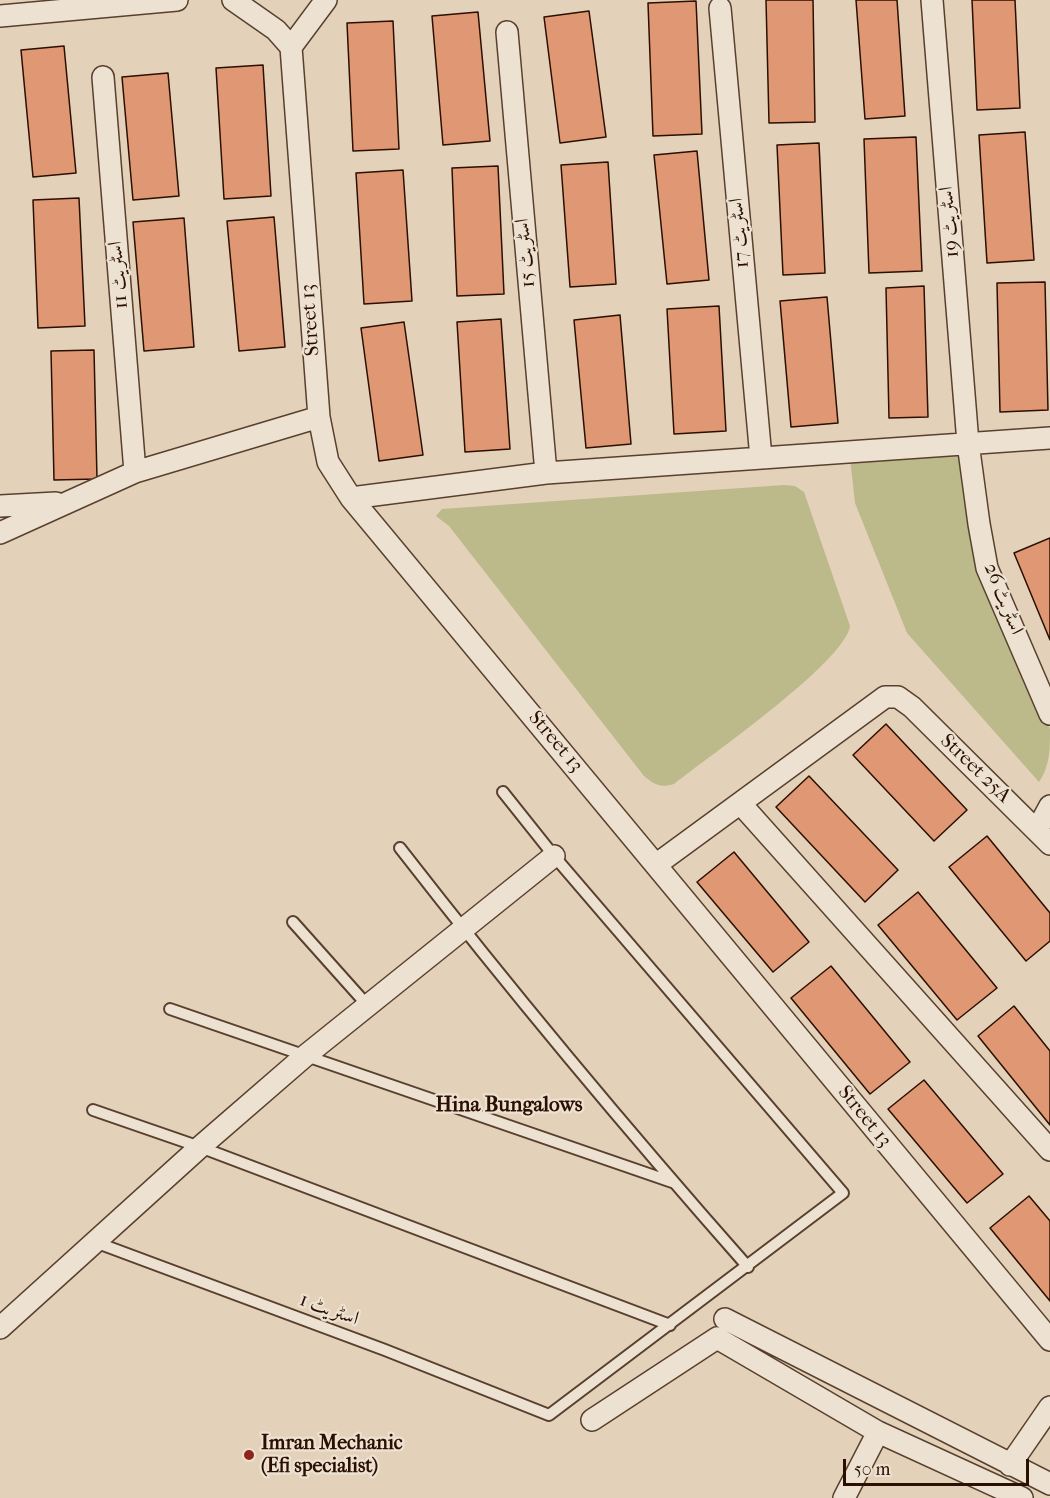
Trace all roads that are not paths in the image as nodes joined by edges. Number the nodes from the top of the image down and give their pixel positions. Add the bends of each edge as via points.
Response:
1 (177, 0) edge
2 (233, 0) edge
3 (326, 0) edge
4 (932, 0) edge
5 (60, 5) edge
6 (720, 8) dead end
7 (0, 16) edge
8 (507, 32) dead end
9 (291, 47) junction
10 (103, 77) dead end
11 (319, 417) junction
12 (1050, 438) edge
13 (968, 443) junction
14 (761, 458) junction
15 (135, 472) junction
16 (546, 473) junction
17 (351, 498) junction
18 (69, 503) junction
19 (0, 506) edge
20 (0, 533) edge
21 (1050, 714) edge
22 (503, 792) dead end
23 (740, 802) junction
24 (1050, 806) edge
25 (1044, 837) edge
26 (400, 848) dead end
27 (554, 856) junction
28 (657, 864) junction
29 (293, 922) dead end
30 (463, 930) junction
31 (368, 1006) junction
32 (170, 1009) dead end
33 (305, 1056) junction
34 (93, 1110) dead end
35 (200, 1147) junction
36 (1050, 1150) edge
37 (672, 1182) junction
38 (95, 1242) junction
39 (748, 1267) junction
40 (725, 1319) dead end
41 (670, 1325) junction
42 (0, 1328) edge
43 (1050, 1340) edge
44 (1050, 1407) edge
45 (592, 1420) dead end
46 (878, 1432) junction
47 (1010, 1466) junction
48 (1050, 1484) edge
49 (844, 1498) edge
50 (1022, 1498) edge

1 - 5 street
2 - 9 street via 276,30
3 - 9 street
4 - 13 street, اسٹریٹ 19
5 - 7 street
6 - 14 street, اسٹریٹ 17
8 - 16 street, اسٹریٹ 15
9 - 11 street, Street 13
10 - 15 street, اسٹریٹ 11
11 - 15 street
11 - 17 street, Street 13 via 328,462
12 - 13 street
13 - 14 street
13 - 21 street, اسٹریٹ 26 via 987,568
14 - 16 street
15 - 18 street
16 - 17 street
17 - 28 street, Street 13
18 - 19 street
18 - 20 street
22 - 27 lane
23 - 25 street, Street 25A via 885,698 898,697
23 - 28 street
23 - 36 street
24 - 25 street
26 - 30 lane
27 - 30 street
27 - 39 lane via 843,1193
28 - 43 street, Street 13
29 - 31 lane
30 - 31 street
30 - 37 lane
31 - 33 street
32 - 33 lane
33 - 35 street
33 - 37 lane
34 - 35 lane
35 - 38 street
35 - 41 lane
37 - 39 lane
38 - 41 lane, اسٹریٹ 1 via 549,1415
38 - 42 street
39 - 41 lane
40 - 47 street
44 - 47 street
45 - 46 street via 717,1338
46 - 49 street
46 - 50 street
47 - 48 street

